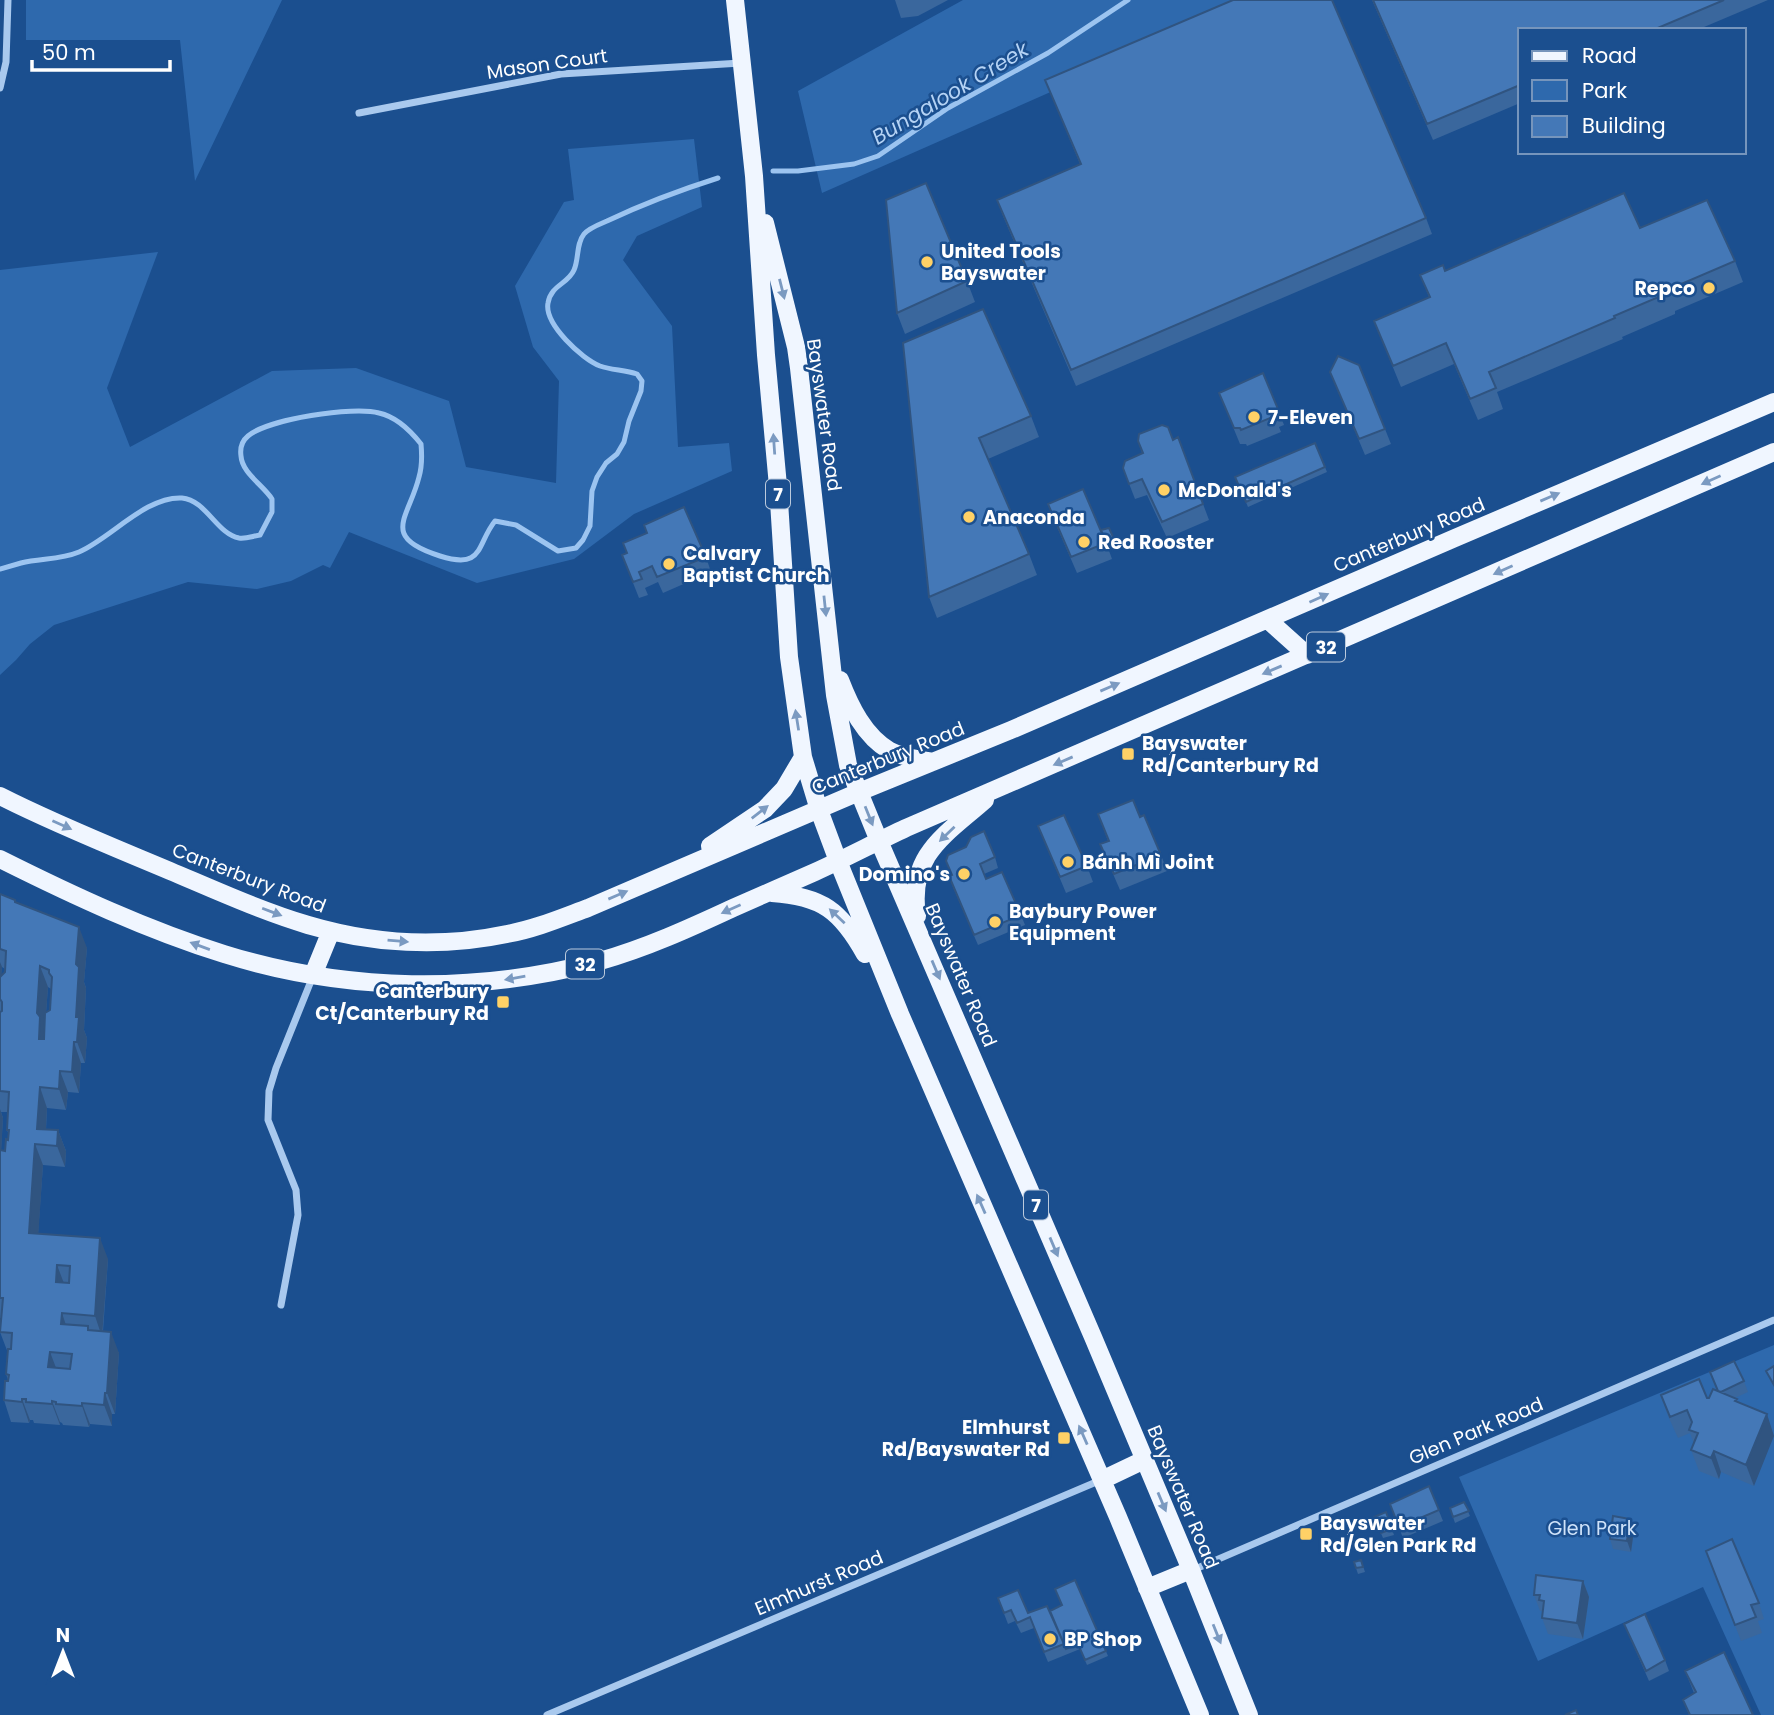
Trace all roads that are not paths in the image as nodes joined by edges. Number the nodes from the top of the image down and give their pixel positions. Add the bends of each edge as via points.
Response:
1 (8, 0) edge
2 (735, 0) edge
3 (741, 63) junction
4 (0, 88) edge
5 (359, 113) dead end
6 (754, 176) junction
7 (796, 347) junction
8 (766, 355) junction
9 (799, 368) junction
10 (1774, 402) edge
11 (1774, 452) edge
12 (1289, 610) junction
13 (1268, 620) junction
14 (830, 653) junction
15 (1307, 655) junction
16 (803, 757) junction
17 (934, 762) junction
18 (998, 789) junction
19 (859, 792) junction
20 (0, 796) edge
21 (819, 810) junction
22 (879, 841) junction
23 (0, 859) edge
24 (838, 861) junction
25 (662, 876) junction
26 (768, 893) junction
27 (331, 931) junction
28 (919, 932) junction
29 (313, 975) junction
30 (900, 1014) junction
31 (281, 1305) dead end
32 (1774, 1320) edge
33 (1144, 1461) junction
34 (1102, 1479) junction
35 (1191, 1570) junction
36 (1147, 1588) junction
37 (547, 1715) edge
38 (1200, 1715) edge
39 (1249, 1715) edge

1 - 4 street
2 - 3 main road, Bayswater Road / 7
3 - 5 street, Mason Court via 561,74
3 - 6 main road, Bayswater Road / 7
6 -> 7 main road, Bayswater Road / 7
6 - 8 main road, Bayswater Road / 7
7 - 8 main road
7 - 9 main road, Bayswater Road / 7
8 - 9 main road
16 -> 8 main road, Bayswater Road / 7 via 789,657
9 -> 14 main road, Bayswater Road / 7
12 -> 10 main road, Canterbury Road / 32
11 -> 15 main road, 32
12 - 13 main road, Canterbury Road / 32
12 - 15 main road
13 - 15 main road
17 -> 13 main road, Canterbury Road / 32
14 - 17 main road via 845,694 872,736 901,756
14 - 19 main road, Bayswater Road / 7 via 848,765
15 -> 18 main road, 32
16 - 21 main road, Bayswater Road / 7
25 -> 16 main road via 765,809 784,789
17 - 19 main road, Canterbury Road / 32
18 - 22 main road, 32
18 -> 28 main road via 949,831 921,864 916,883
19 - 21 main road, Canterbury Road / 32
19 -> 22 main road, Bayswater Road / 7
20 -> 27 main road, Canterbury Road / 32 via 207,886
21 - 24 main road, Bayswater Road / 7
21 - 25 main road, Canterbury Road / 32
22 - 24 main road, 32
22 - 28 main road, Bayswater Road / 7
29 -> 23 main road, 32 via 186,940
24 - 26 main road, 32
24 - 30 main road, Bayswater Road / 7
27 -> 25 main road, Canterbury Road / 32 via 405,942 509,934 588,908
26 -> 29 main road, 32 via 647,945 548,972 421,985
30 -> 26 main road via 853,933 835,913 799,896
27 - 29 main road
28 -> 33 main road, Bayswater Road / 7
29 - 31 street via 270,1091 268,1120 296,1190 298,1215
34 -> 30 main road, Bayswater Road / 7
32 - 35 street, Glen Park Road
33 - 34 main road
33 -> 35 main road, Bayswater Road / 7
34 - 36 main road, Bayswater Road / 7
34 - 37 street, Elmhurst Road
35 - 36 main road
35 -> 39 main road, Bayswater Road / 7
36 - 38 main road, Bayswater Road / 7

